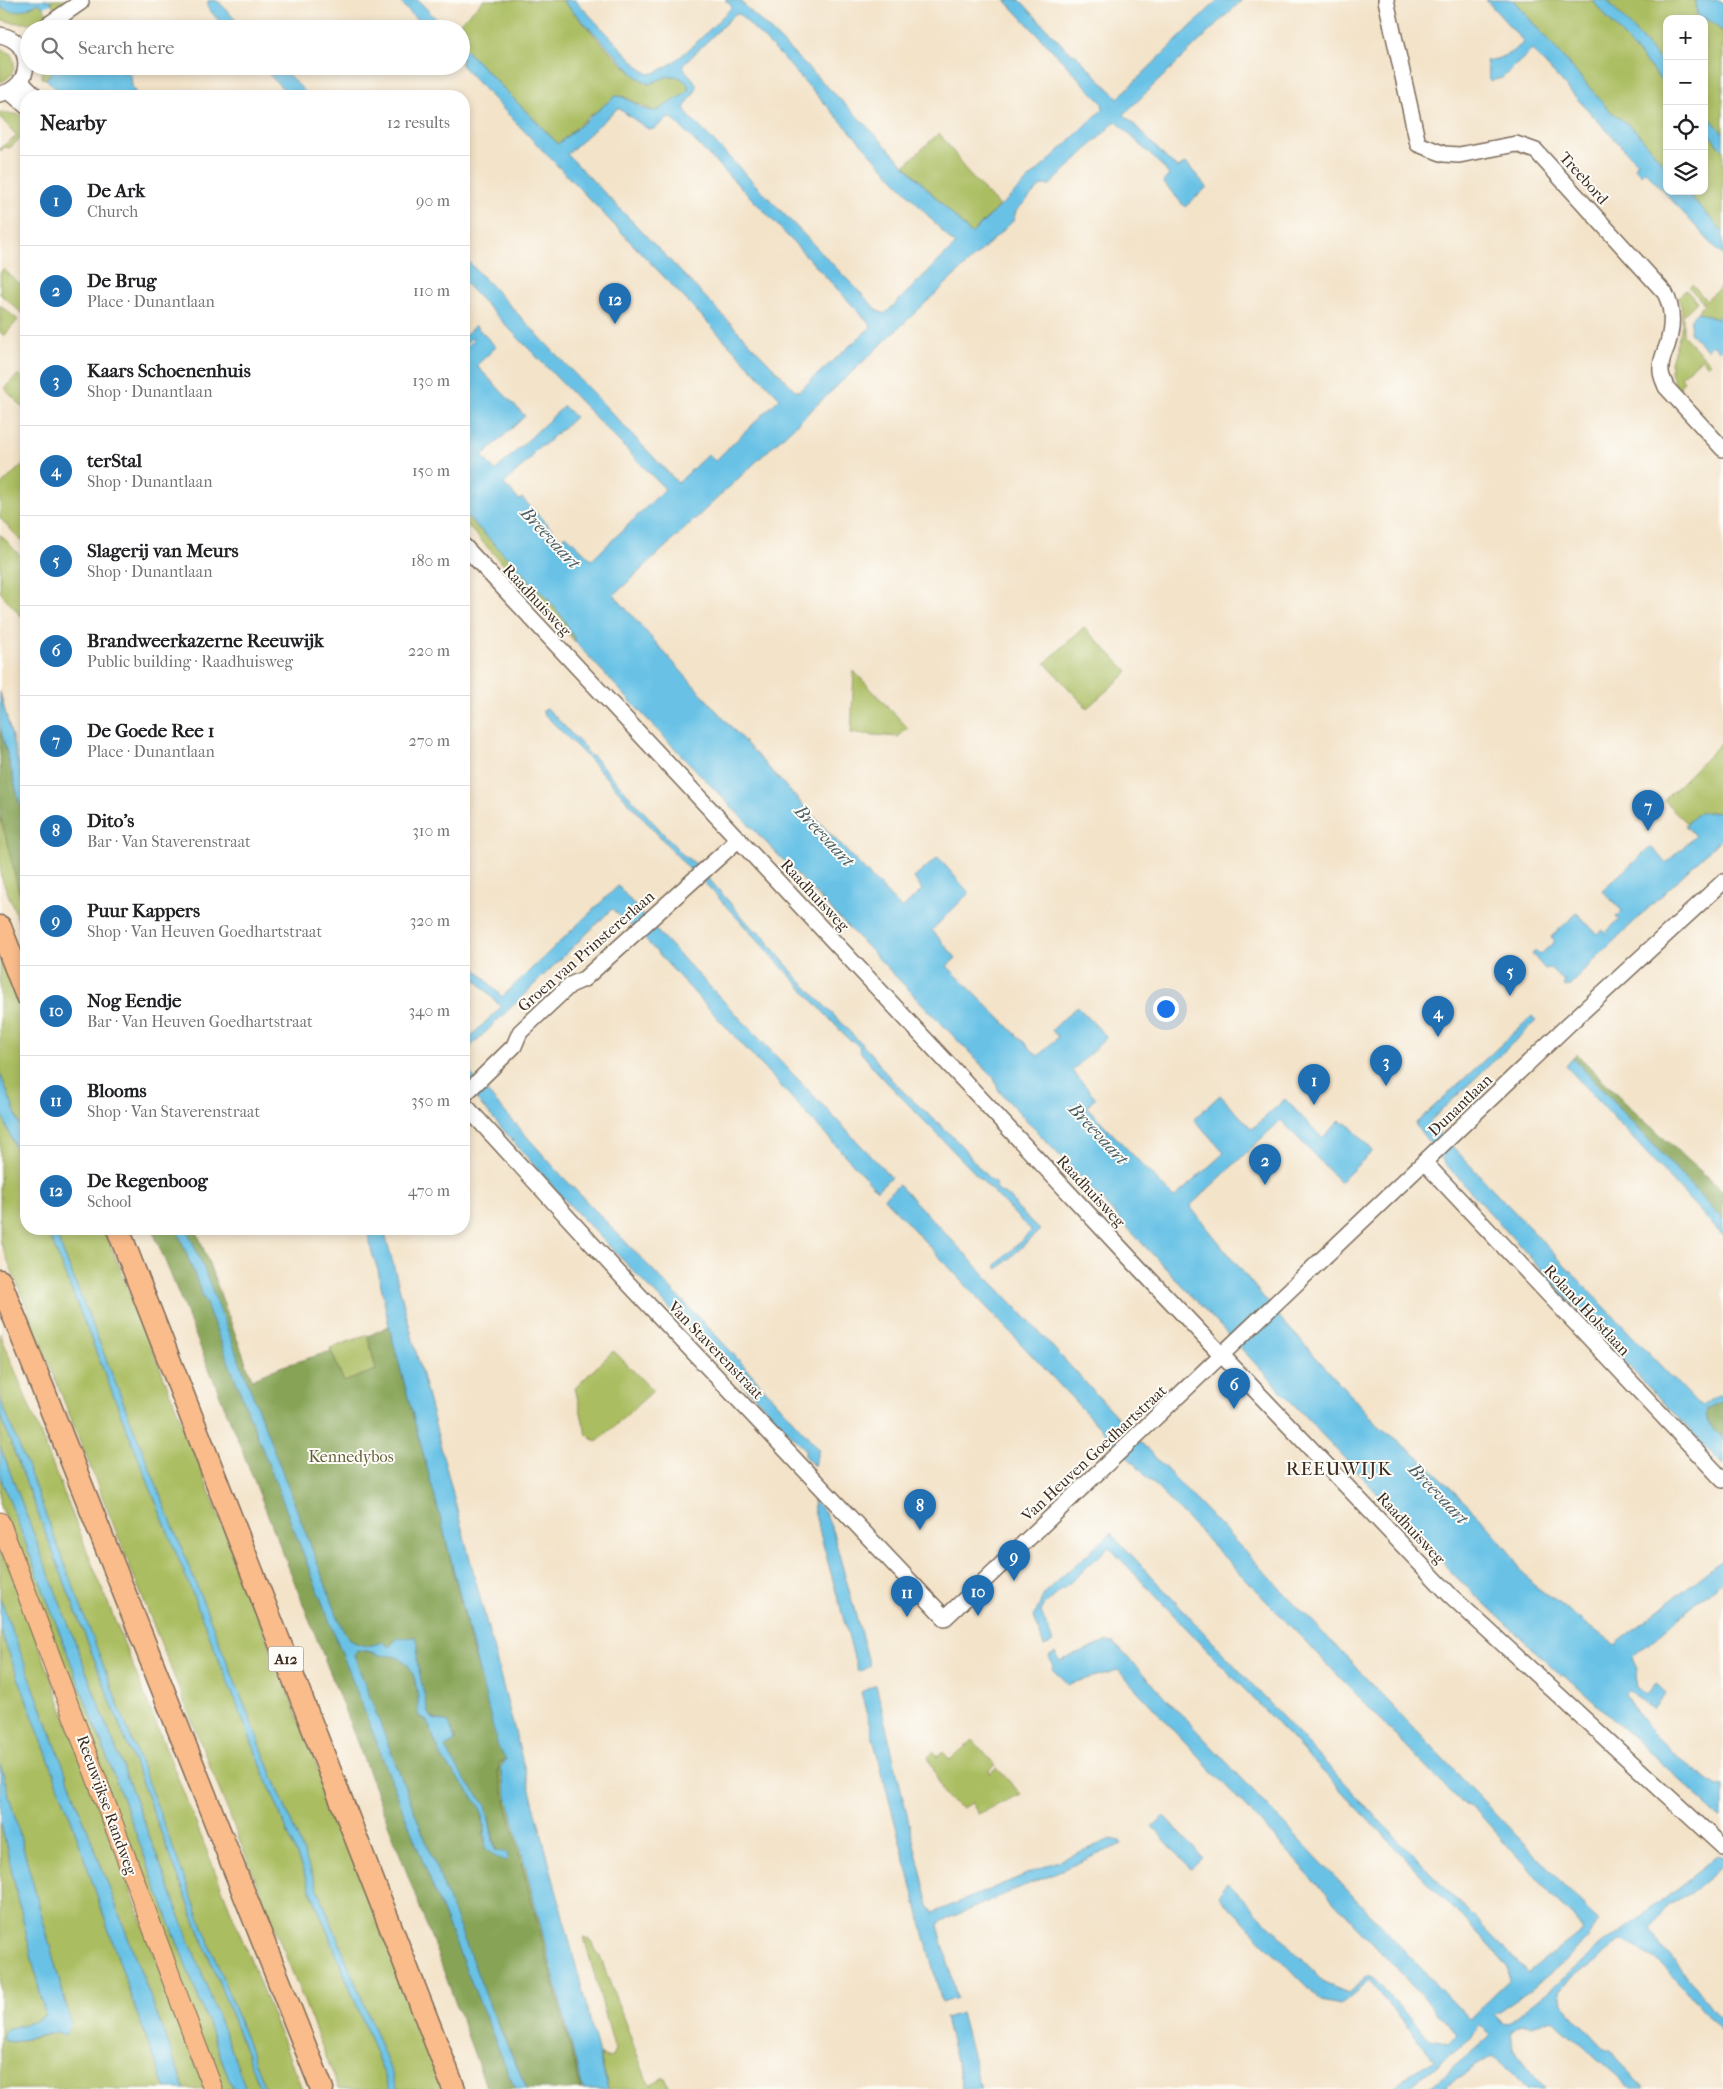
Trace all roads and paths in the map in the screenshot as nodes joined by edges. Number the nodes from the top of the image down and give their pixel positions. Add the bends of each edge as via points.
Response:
1 (1386, 0) edge
2 (82, 1) edge
3 (60, 20) edge
4 (0, 35) edge
5 (20, 44) edge
6 (23, 75) edge
7 (10, 89) edge
8 (20, 100) edge
9 (1723, 449) edge
10 (470, 552) edge
11 (739, 839) junction
12 (1723, 882) edge
13 (0, 927) edge
14 (20, 979) edge
15 (470, 1090) edge
16 (470, 1105) edge
17 (1430, 1158) junction
18 (120, 1235) edge
19 (0, 1282) edge
20 (1228, 1349) junction
21 (1723, 1480) edge
22 (0, 1522) edge
23 (945, 1618) joint
24 (1720, 1838) edge
25 (213, 2089) edge
26 (322, 2089) edge
27 (454, 2089) edge

1 - 9 street, Treebord via 1418,144 1444,154 1459,155 1516,144 1536,152 1665,293 1673,319 1662,359 1661,376 1666,387
2 - 3 street
4 - 5 street
6 - 7 street
7 - 8 street
10 - 11 street, Raadhuisweg
11 - 15 street, Groen van Prinstererlaan via 584,979 570,985 520,1032 514,1046
11 - 20 street, Raadhuisweg via 1141,1270
12 - 17 street, Dunantlaan
13 - 14 highway
16 - 23 street, Van Staverenstraat via 625,1280
17 - 20 street, Dunantlaan
17 - 21 street, Roland Holstlaan
18 - 27 highway, A12
19 - 26 highway
20 - 23 street, Van Heuven Goedhartstraat
20 - 24 street, Raadhuisweg via 1451,1596
22 - 25 main road, Reeuwijkse Randweg

